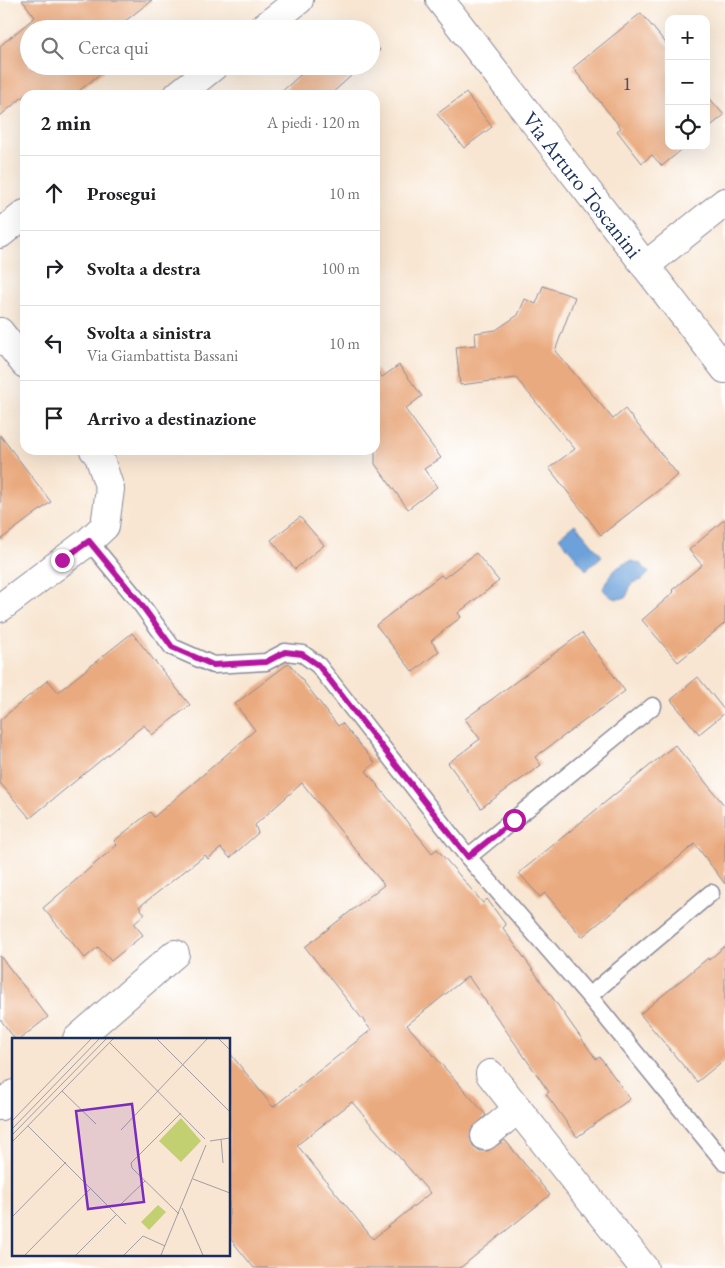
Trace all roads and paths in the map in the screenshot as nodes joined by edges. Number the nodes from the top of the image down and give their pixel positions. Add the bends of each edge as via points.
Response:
1 (299, 0) edge
2 (440, 0) edge
3 (273, 20) edge
4 (203, 75) edge
5 (184, 90) edge
6 (725, 202) edge
7 (20, 218) edge
8 (0, 234) edge
9 (645, 266) junction
10 (0, 332) edge
11 (20, 358) edge
12 (725, 369) edge
13 (98, 455) edge
14 (89, 541) junction
15 (0, 608) edge
16 (654, 706) dead end
17 (468, 857) junction
18 (711, 893) dead end
19 (175, 954) dead end
20 (589, 996) junction
21 (78, 1038) edge
22 (490, 1074) dead end
23 (12, 1096) edge
24 (0, 1106) edge
25 (518, 1109) junction
26 (485, 1136) dead end
27 (725, 1163) edge
28 (644, 1268) edge

1 - 3 street
2 - 9 street, Via Arturo Toscanini
4 - 5 street
6 - 9 street
7 - 8 street
9 - 12 street, Via Arturo Toscanini
10 - 11 street
13 - 14 street via 110,489 105,526
14 - 15 street
14 - 17 lane via 172,647 213,665 266,662 285,652 302,654 318,665
16 - 17 lane
17 - 20 lane
18 - 20 lane
19 - 21 street
20 - 27 lane
22 - 25 street
23 - 24 street
25 - 26 street
25 - 28 street

